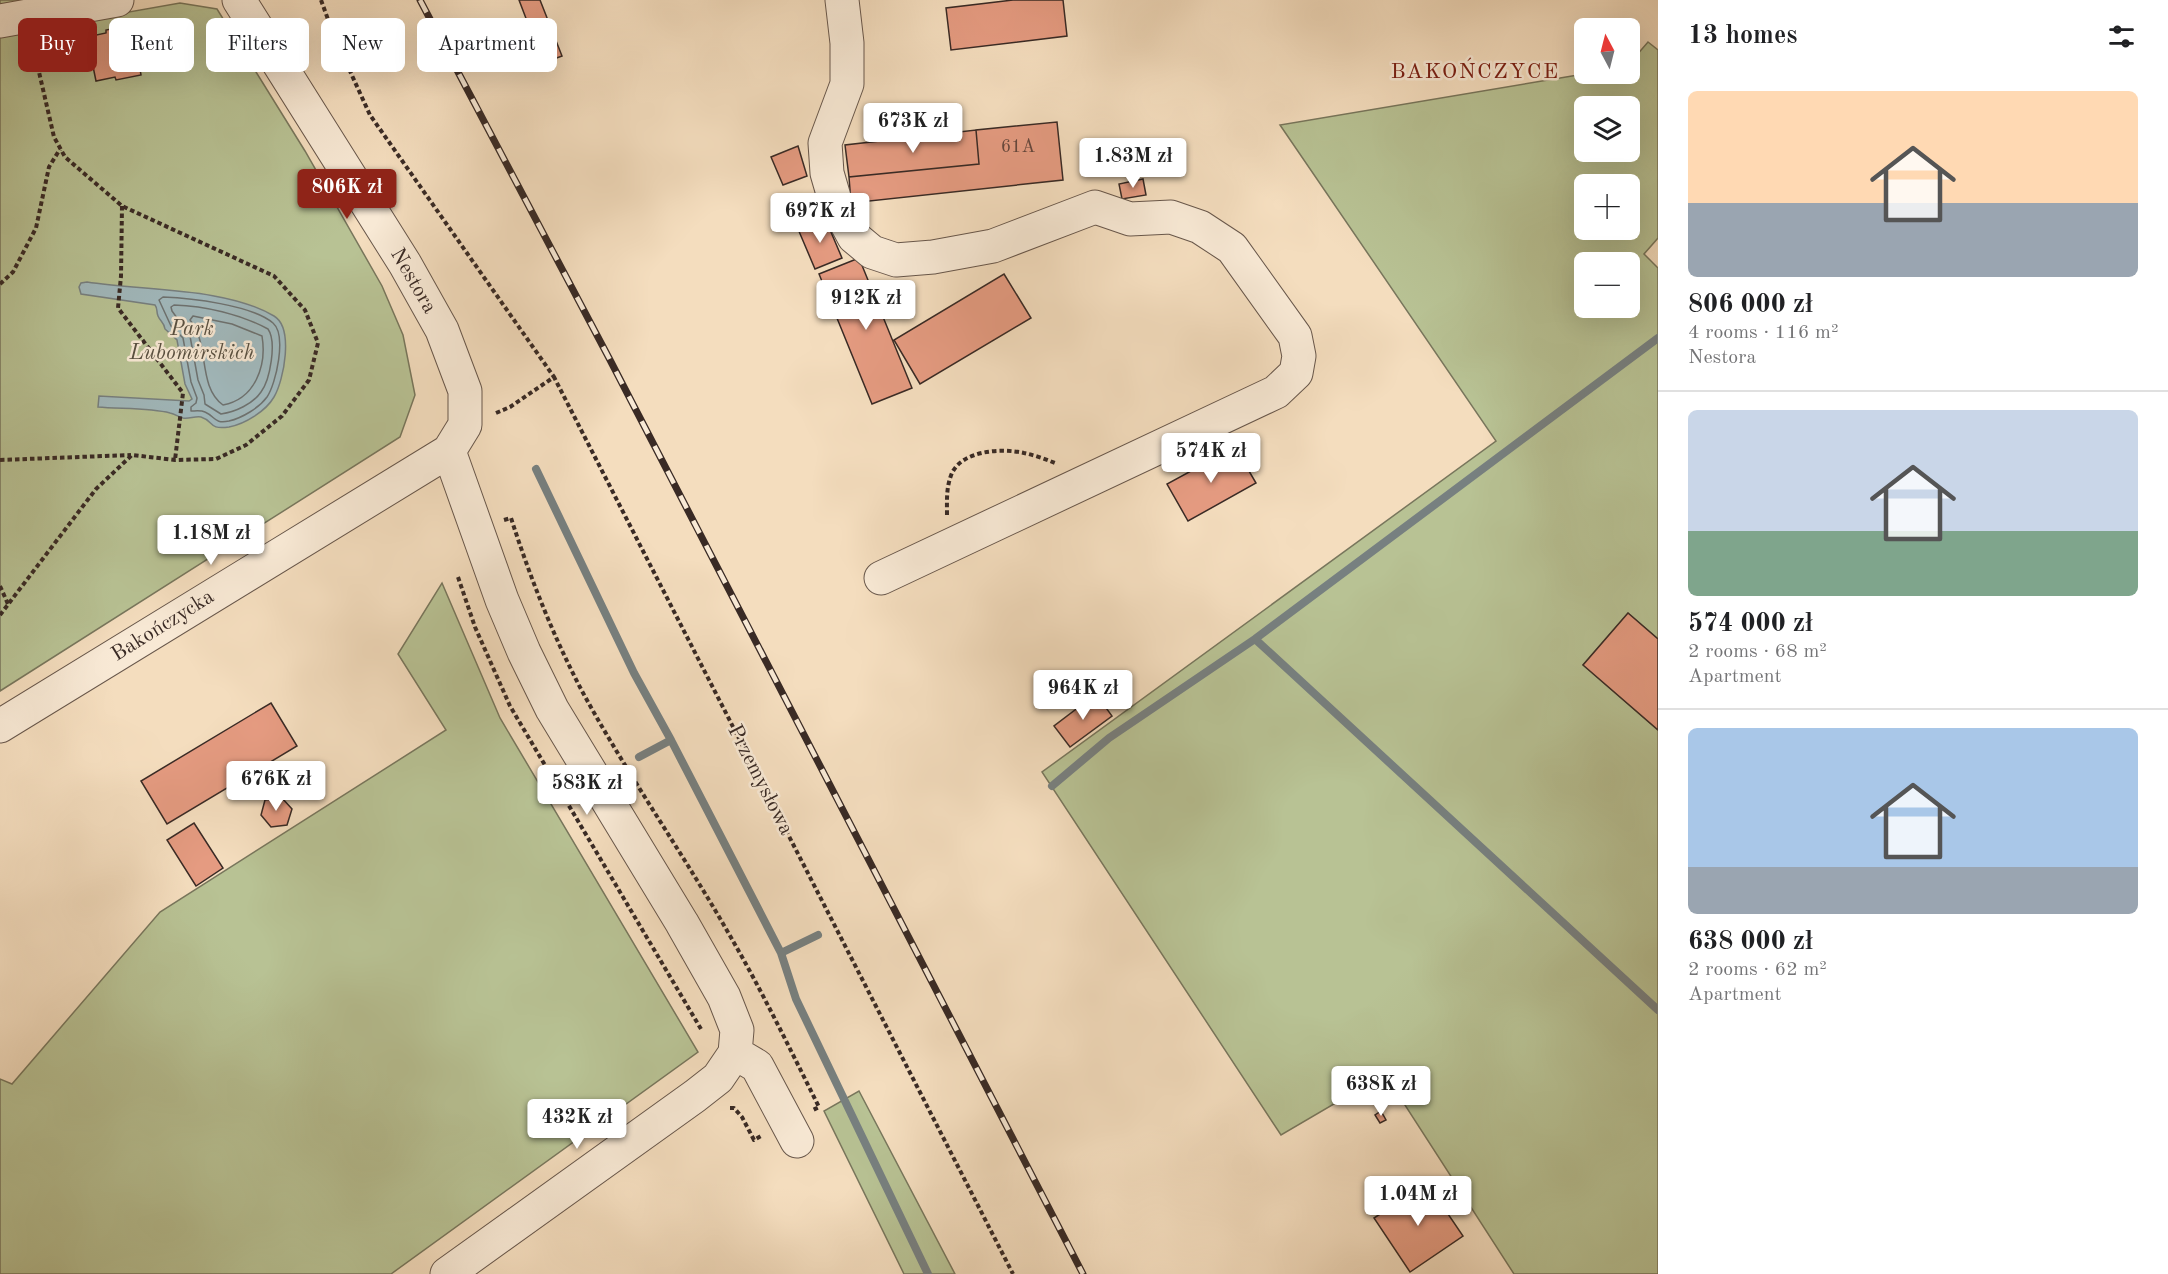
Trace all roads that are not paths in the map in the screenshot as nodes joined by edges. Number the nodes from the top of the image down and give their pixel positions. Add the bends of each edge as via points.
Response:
1 (117, 0) edge
2 (239, 0) edge
3 (842, 0) edge
4 (13, 18) edge
5 (457, 438) junction
6 (881, 578) dead end
7 (0, 726) edge
8 (735, 1053) junction
9 (792, 1132) road end
10 (447, 1274) edge

1 - 4 street
2 - 5 street, Nestora via 405,264 442,330 465,391
3 - 6 street via 847,84 825,143 827,173 836,204 854,237 872,252 896,260 993,246 1095,207 1130,219 1171,217 1200,227 1232,248 1295,336 1299,356 1296,373 1276,392
5 - 7 street, Bakończycka
5 - 8 street via 477,530 502,600 552,709 724,997 737,1030
8 - 9 street via 757,1066
8 - 10 street via 718,1078 695,1096

